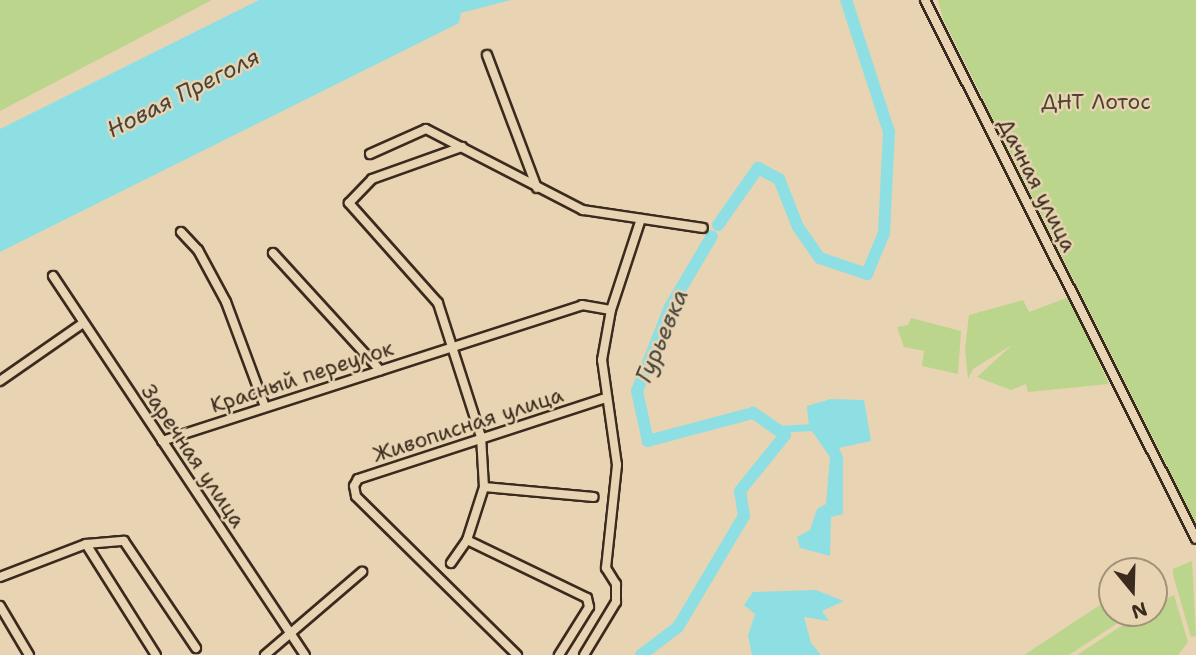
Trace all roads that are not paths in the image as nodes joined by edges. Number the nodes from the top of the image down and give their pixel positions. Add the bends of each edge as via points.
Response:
1 (925, 0) edge
2 (487, 55) dead end
3 (462, 147) junction
4 (370, 155) dead end
5 (537, 188) junction
6 (641, 219) junction
7 (704, 228) dead end
8 (181, 232) dead end
9 (273, 253) dead end
10 (53, 276) dead end
11 (611, 310) junction
12 (83, 323) junction
13 (453, 346) junction
14 (380, 370) junction
15 (0, 381) edge
16 (606, 398) junction
17 (265, 407) junction
18 (481, 437) junction
19 (162, 442) junction
20 (484, 487) junction
21 (594, 497) dead end
22 (1196, 539) edge
23 (467, 540) junction
24 (86, 544) junction
25 (451, 563) dead end
26 (362, 572) dead end
27 (0, 577) edge
28 (0, 606) edge
29 (291, 634) junction
30 (196, 648) dead end
31 (29, 655) edge
32 (156, 655) edge
33 (265, 655) edge
34 (305, 655) edge
35 (517, 655) edge
36 (559, 655) edge
37 (584, 655) edge

1 - 22 street, Дачная улица
2 - 5 street
3 - 4 street via 426,129
3 - 5 street
3 - 13 street via 372,178 349,203 438,303
5 - 6 street via 583,210
6 - 7 street
6 - 11 street
8 - 17 street via 198,250 226,302
9 - 14 street
10 - 12 street, Заречная улица
11 - 13 street, Красный переулок via 582,305
11 - 16 street via 602,360
12 - 15 street
12 - 19 street, Заречная улица
13 - 14 street, Красный переулок
13 - 18 street
14 - 17 street, Красный переулок
16 - 18 street, Живописная улица
16 - 37 street via 617,465 606,568 616,584 616,602
17 - 19 street, Красный переулок
18 - 20 street
18 - 35 street, Живописная улица via 358,479 354,486 356,496
19 - 29 street, Заречная улица
20 - 21 street
20 - 23 street
23 - 25 street
23 - 36 street via 582,592 589,607
24 - 27 street
24 - 30 street via 124,541
24 - 32 street
26 - 29 street
28 - 31 street
29 - 33 street
29 - 34 street, Заречная улица

